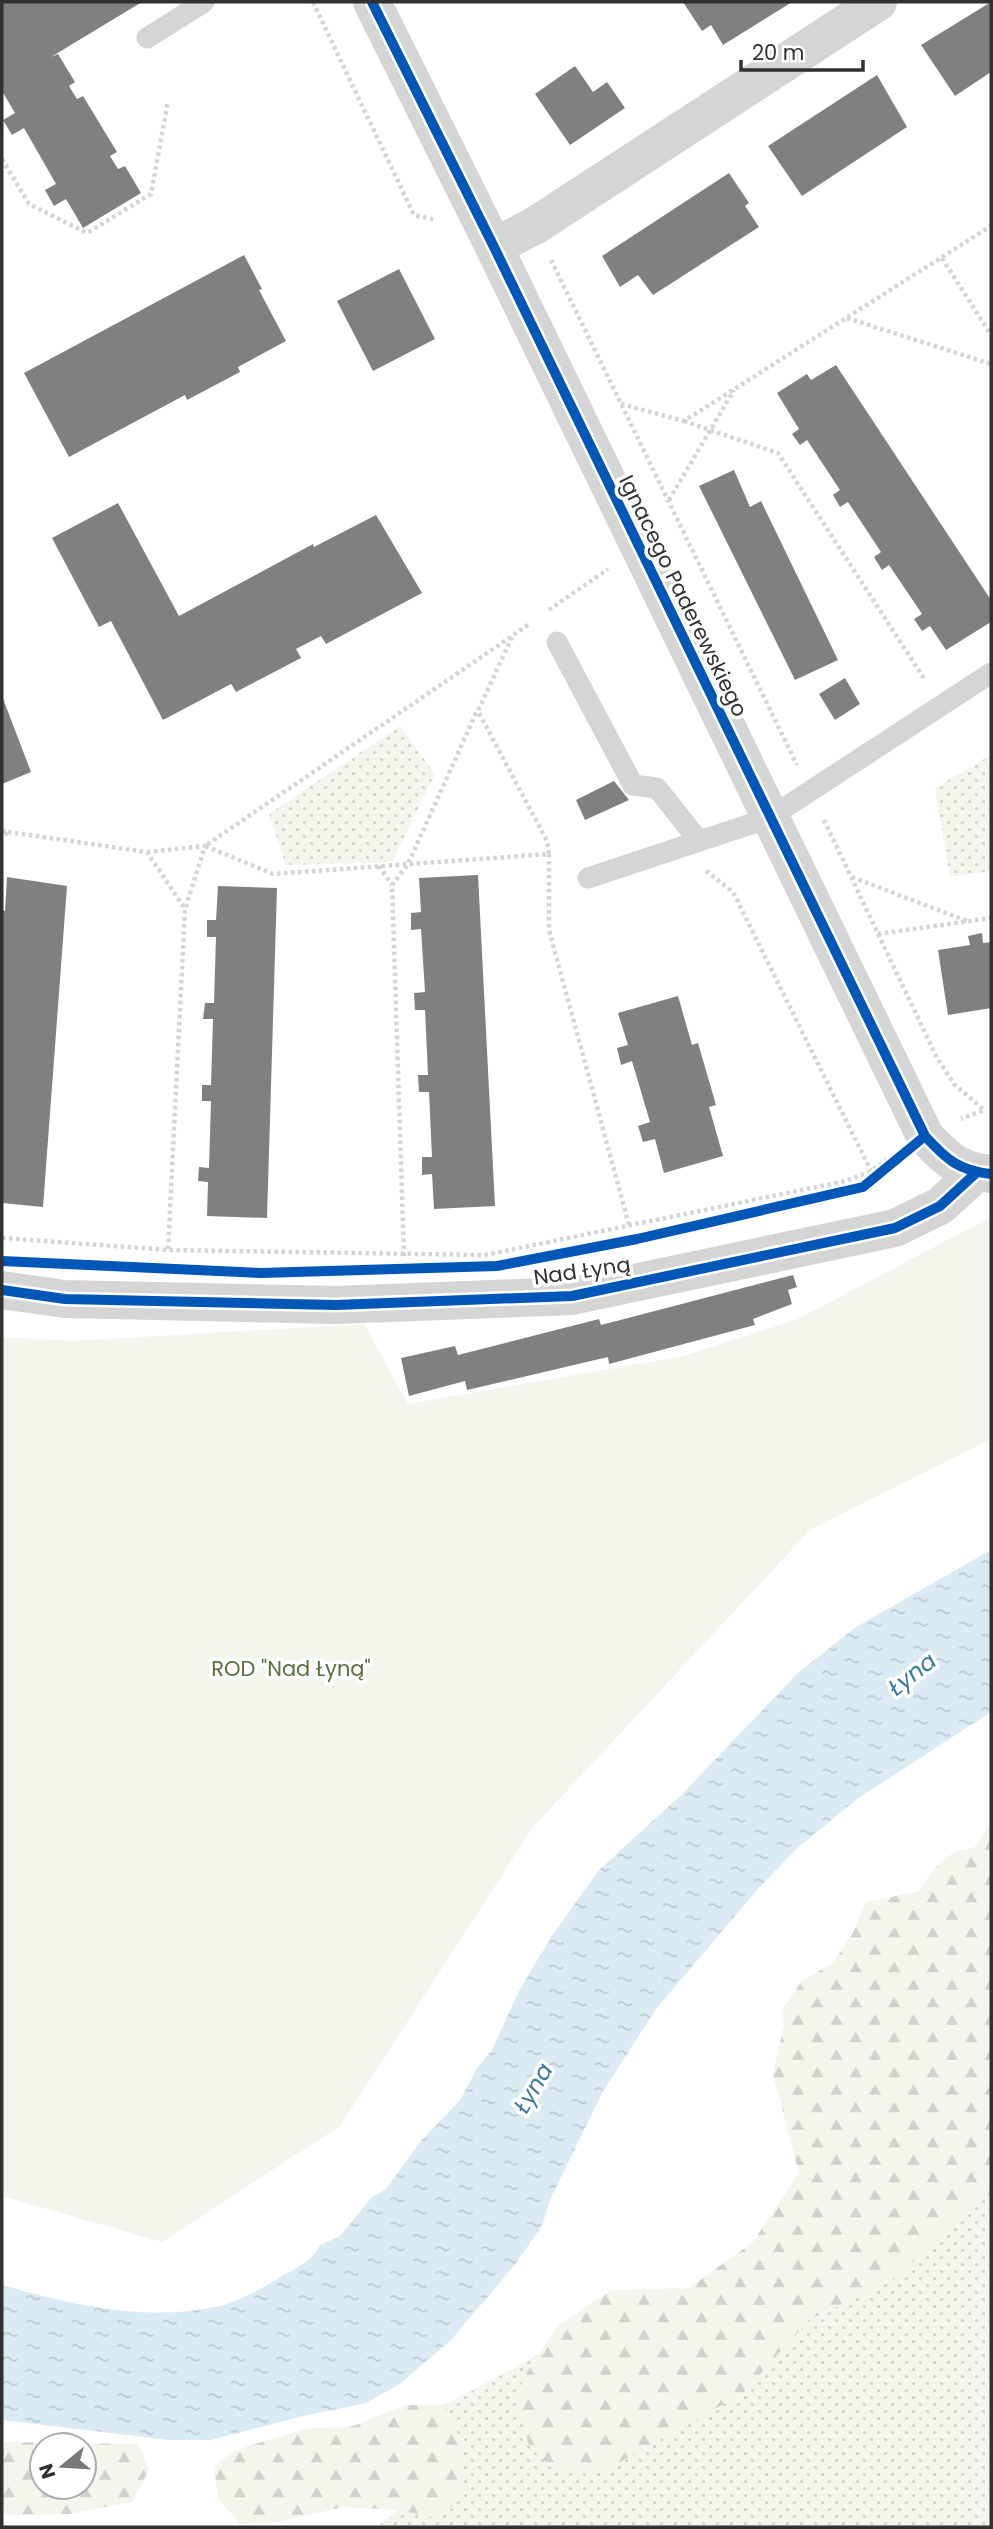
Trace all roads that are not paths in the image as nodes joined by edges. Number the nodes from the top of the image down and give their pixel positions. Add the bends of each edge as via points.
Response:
1 (204, 2) edge
2 (372, 2) edge
3 (878, 2) edge
4 (147, 38) dead end
5 (494, 247) junction
6 (557, 642) dead end
7 (991, 673) edge
8 (769, 818) junction
9 (699, 841) junction
10 (588, 878) dead end
11 (984, 1174) edge
12 (2, 1290) edge

1 - 4 lane
2 - 5 street, Ignacego Paderewskiego
3 - 5 street via 536,225
5 - 8 street, Ignacego Paderewskiego
6 - 9 lane via 633,785 657,788
7 - 8 lane
8 - 9 lane
8 - 11 street, Ignacego Paderewskiego via 925,1136 947,1160
9 - 10 lane
11 - 12 street, Nad Łyną via 940,1206 895,1228 572,1296 336,1305 65,1298

